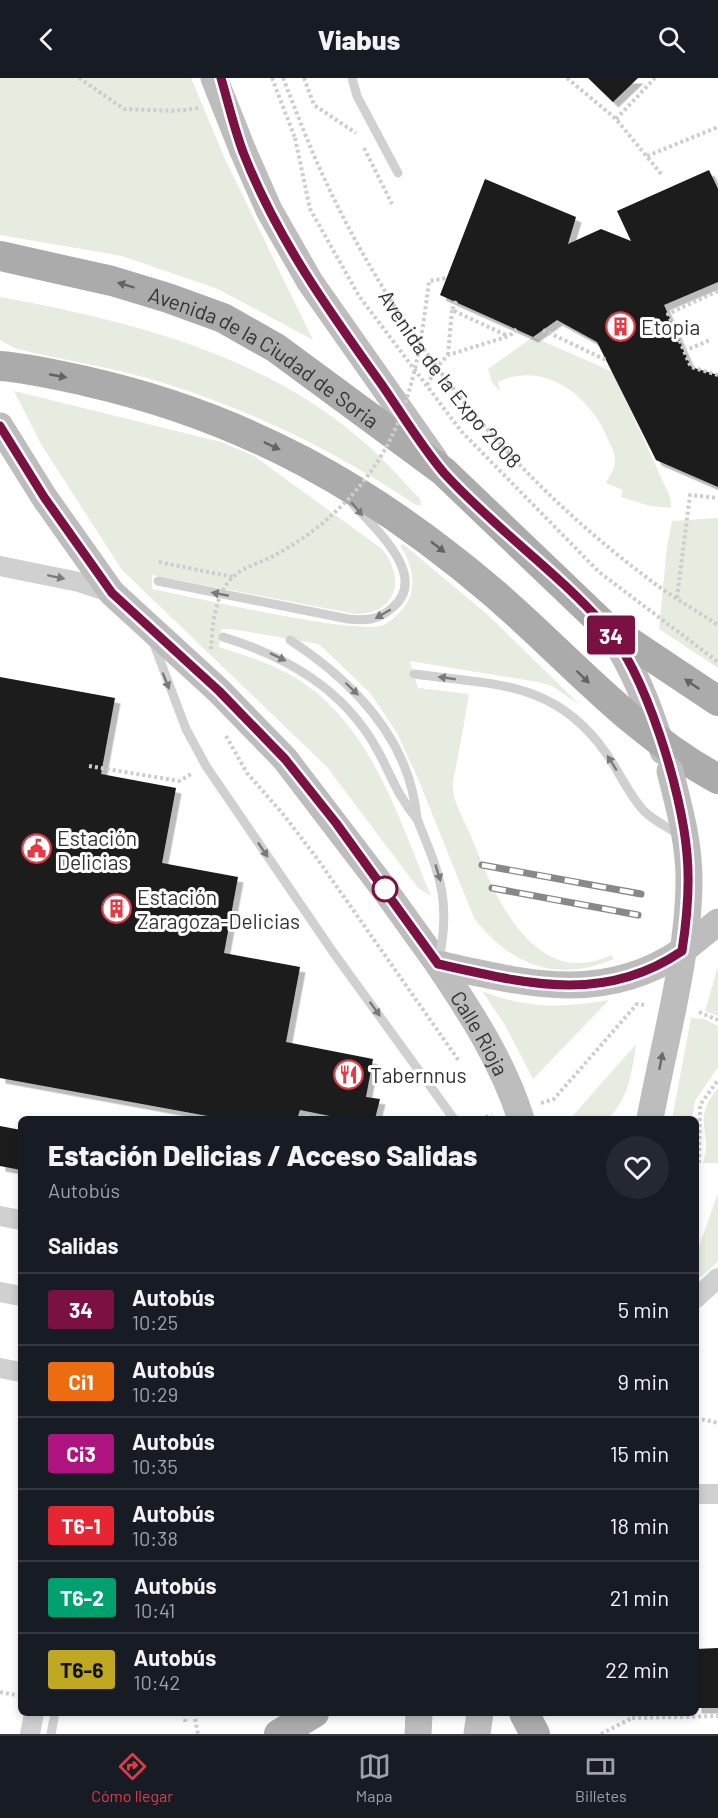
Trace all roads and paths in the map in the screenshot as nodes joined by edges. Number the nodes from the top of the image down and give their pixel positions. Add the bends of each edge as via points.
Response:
1 (78, 78) edge
2 (214, 78) edge
3 (221, 78) edge
4 (272, 78) edge
5 (283, 78) edge
6 (305, 78) edge
7 (352, 78) edge
8 (567, 78) edge
9 (655, 78) edge
10 (297, 81) dead end
11 (202, 108) dead end
12 (616, 119) junction
13 (718, 127) edge
14 (243, 151) junction
15 (646, 156) junction
16 (398, 173) dead end
17 (662, 175) dead end
18 (392, 204) dead end
19 (0, 256) edge
20 (447, 278) dead end
21 (718, 291) edge
22 (456, 301) dead end
23 (452, 310) junction
24 (517, 329) dead end
25 (543, 330) dead end
26 (509, 336) junction
27 (710, 340) dead end
28 (684, 351) junction
29 (448, 355) junction
30 (606, 360) dead end
31 (0, 366) edge
32 (436, 368) junction
33 (718, 375) edge
34 (427, 386) junction
35 (0, 426) edge
36 (324, 470) junction
37 (443, 471) junction
38 (718, 498) edge
39 (159, 562) dead end
40 (0, 566) edge
41 (233, 577) junction
42 (158, 582) dead end
43 (112, 593) junction
44 (677, 598) junction
45 (718, 625) edge
46 (148, 626) junction
47 (604, 626) junction
48 (224, 637) dead end
49 (290, 640) dead end
50 (210, 656) dead end
51 (718, 662) edge
52 (414, 674) dead end
53 (718, 701) edge
54 (223, 728) dead end
55 (660, 742) junction
56 (89, 766) dead end
57 (195, 772) dead end
58 (718, 779) edge
59 (417, 819) junction
60 (685, 838) junction
61 (718, 922) edge
62 (682, 951) junction
63 (438, 964) junction
64 (644, 1005) dead end
65 (699, 1012) dead end
66 (718, 1020) edge
67 (459, 1061) dead end
68 (718, 1080) edge
69 (531, 1111) edge
70 (492, 1115) dead end
71 (647, 1115) edge
72 (452, 1116) edge
73 (489, 1116) edge
74 (699, 1163) dead end
75 (0, 1216) edge
76 (18, 1219) edge
77 (718, 1278) edge
78 (0, 1292) edge
79 (18, 1295) edge
80 (699, 1295) edge
81 (0, 1368) edge
82 (18, 1371) edge
83 (699, 1419) edge
84 (718, 1423) edge
85 (699, 1494) edge
86 (718, 1494) edge
87 (0, 1692) edge
88 (17, 1695) dead end
89 (33, 1716) edge
90 (54, 1716) edge
91 (184, 1716) edge
92 (195, 1716) edge
93 (309, 1716) edge
94 (419, 1716) edge
95 (480, 1716) edge
96 (526, 1716) edge
97 (629, 1716) edge
98 (699, 1716) edge
99 (718, 1716) edge
100 (186, 1725) dead end
101 (30, 1734) edge
102 (51, 1734) edge
103 (198, 1734) edge
104 (280, 1734) edge
105 (418, 1734) edge
106 (477, 1734) edge
107 (535, 1734) edge
108 (601, 1734) edge

1 - 11 path via 124,109
2 - 14 main road, bridge
3 - 14 main road, bridge
4 - 34 path, bridge via 295,138 310,209 359,296
5 - 32 path, Avenida de la Expo 2008, bridge via 358,248
6 - 10 path
6 - 18 path via 314,105 355,130
7 - 16 lane via 357,96
8 - 12 path
9 - 12 path
12 - 15 path
13 - 15 path
14 - 37 main road via 269,210 310,282
15 - 17 path
37 -> 19 main road, Avenida de la Ciudad de Soria via 276,348 223,318 112,280
20 - 41 path, bridge via 429,281 415,378 397,423 370,470 352,494 297,543
21 - 28 path via 668,314
22 - 23 path
23 - 26 path
23 - 29 path
24 - 26 path
25 - 30 path
26 - 29 path
27 - 28 path
28 - 33 path via 691,367
29 - 32 path
31 -> 36 main road via 120,389 219,420
32 - 34 path
32 - 44 path, Avenida de la Expo 2008 via 470,412 537,484 651,581
34 - 51 path via 460,431 599,572
35 - 43 main road, Calle Rioja via 44,497
36 -> 42 lane via 401,561 405,572 402,595 386,614 375,619 348,619
36 -> 55 main road via 446,553 599,693
37 - 47 main road, Avenida de la Ciudad de Soria
38 - 44 path via 690,495
39 - 41 path
40 -> 43 street
41 - 50 path, bridge via 218,605
43 - 46 main road, Calle Rioja, bridge
44 - 45 path, Avenida de la Expo 2008
46 - 63 main road, Calle Rioja, bridge via 285,759
46 -> 72 lane, Calle Rioja, bridge via 186,729 207,765 333,952
53 -> 47 main road, Avenida de la Ciudad de Soria
47 - 55 main road via 628,660
48 -> 59 lane via 268,651 335,696 367,734 400,799
49 -> 59 lane via 336,673 373,711 409,775
60 -> 52 lane via 644,811 593,736 544,697 524,690
54 - 67 path, bridge via 248,773 316,857
55 - 58 main road
55 - 60 main road, bridge
56 - 57 path via 179,781
59 -> 63 lane, bridge via 436,864 445,902
60 - 62 main road, bridge via 689,878
61 - 62 main road, bridge
62 - 63 main road via 639,974 592,985 512,981
71 -> 62 main road, bridge
63 - 69 main road, Calle Rioja, bridge via 484,1037 510,1089
64 - 69 path, bridge via 637,1004 554,1099
65 - 66 path
68 - 74 path via 700,1105
70 - 73 path
75 - 76 street
77 - 80 street
78 - 79 street
81 - 82 street
83 - 84 path
85 - 86 street
87 - 88 path
89 - 101 street
90 - 102 lane
91 - 100 path
92 - 103 path
93 - 104 main road
94 - 105 main road
95 - 106 main road
96 - 107 main road
97 - 108 path
98 - 99 path

